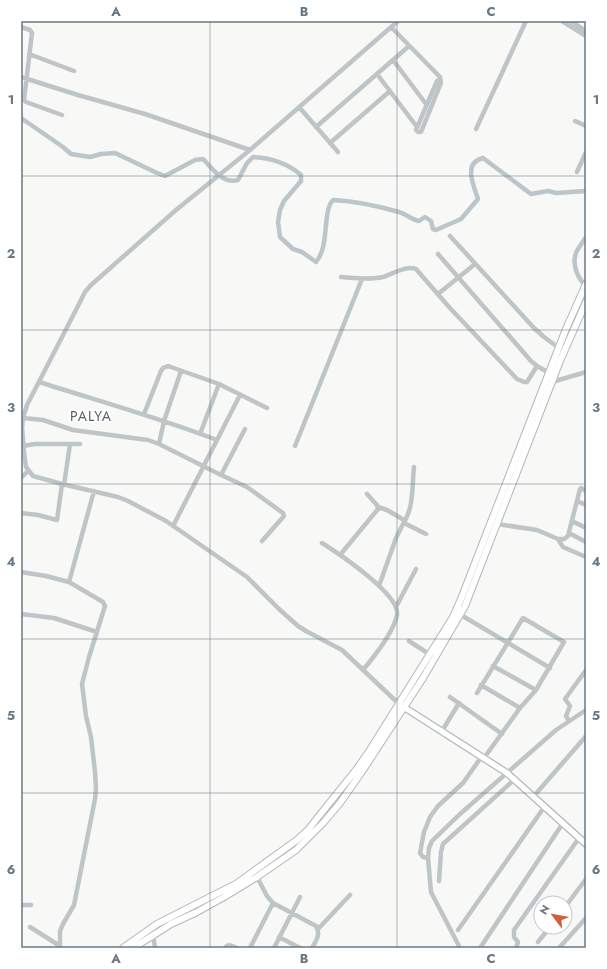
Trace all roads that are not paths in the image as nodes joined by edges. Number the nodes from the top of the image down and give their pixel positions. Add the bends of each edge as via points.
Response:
1 (398, 21) edge
2 (526, 21) edge
3 (562, 21) edge
4 (574, 23) edge
5 (21, 27) edge
6 (391, 27) junction
7 (586, 31) edge
8 (586, 36) edge
9 (409, 46) junction
10 (29, 54) junction
11 (393, 60) junction
12 (74, 71) dead end
13 (378, 74) junction
14 (24, 78) edge
15 (440, 79) junction
16 (390, 91) junction
17 (426, 104) junction
18 (299, 106) junction
19 (62, 115) dead end
20 (575, 121) dead end
21 (586, 126) edge
22 (316, 127) junction
23 (418, 127) junction
24 (476, 129) dead end
25 (330, 143) junction
26 (250, 150) junction
27 (338, 152) dead end
28 (586, 152) edge
29 (581, 164) junction
30 (586, 166) edge
31 (577, 172) dead end
32 (450, 236) dead end
33 (438, 254) dead end
34 (475, 264) junction
35 (341, 278) dead end
36 (458, 278) junction
37 (362, 279) junction
38 (586, 284) edge
39 (438, 294) junction
40 (586, 302) edge
41 (559, 348) junction
42 (537, 366) junction
43 (181, 370) junction
44 (586, 372) edge
45 (552, 374) junction
46 (39, 382) junction
47 (552, 382) junction
48 (219, 384) junction
49 (240, 395) junction
50 (267, 408) dead end
51 (144, 414) junction
52 (23, 418) junction
53 (164, 421) junction
54 (245, 429) dead end
55 (200, 434) junction
56 (217, 440) junction
57 (70, 444) junction
58 (80, 444) dead end
59 (159, 444) junction
60 (23, 446) junction
61 (295, 446) dead end
62 (204, 466) junction
63 (414, 467) dead end
64 (28, 471) junction
65 (220, 475) junction
66 (21, 478) edge
67 (63, 484) junction
68 (94, 491) junction
69 (586, 491) edge
70 (367, 494) dead end
71 (577, 500) junction
72 (586, 505) edge
73 (378, 507) junction
74 (21, 513) edge
75 (572, 522) junction
76 (404, 523) junction
77 (497, 524) junction
78 (173, 526) junction
79 (586, 528) edge
80 (568, 533) junction
81 (426, 534) dead end
82 (558, 538) junction
83 (262, 541) dead end
84 (586, 542) edge
85 (322, 543) dead end
86 (340, 554) junction
87 (586, 557) edge
88 (416, 569) dead end
89 (21, 572) edge
90 (68, 582) junction
91 (379, 586) junction
92 (396, 607) junction
93 (21, 614) edge
94 (461, 615) junction
95 (97, 632) junction
96 (409, 641) dead end
97 (507, 643) junction
98 (429, 654) junction
99 (493, 666) junction
100 (550, 668) junction
101 (362, 670) junction
102 (586, 670) edge
103 (481, 685) junction
104 (536, 690) junction
105 (476, 693) dead end
106 (450, 697) dead end
107 (459, 703) junction
108 (401, 705) junction
109 (520, 708) junction
110 (586, 710) edge
111 (569, 721) junction
112 (442, 731) junction
113 (502, 734) junction
114 (586, 736) edge
115 (483, 757) junction
116 (510, 776) junction
117 (534, 796) junction
118 (545, 806) junction
119 (563, 823) junction
120 (310, 832) junction
121 (579, 838) junction
122 (586, 844) edge
123 (428, 858) junction
124 (257, 877) junction
125 (586, 879) edge
126 (439, 881) dead end
127 (350, 895) dead end
128 (573, 896) edge
129 (300, 897) dead end
130 (273, 903) junction
131 (21, 905) edge
132 (31, 905) dead end
133 (292, 913) junction
134 (586, 918) edge
135 (30, 927) dead end
136 (318, 929) junction
137 (458, 930) dead end
138 (153, 934) junction
139 (544, 935) edge
140 (279, 937) junction
141 (538, 942) dead end
142 (60, 947) edge
143 (123, 948) edge
144 (133, 948) edge
145 (155, 948) edge
146 (224, 948) edge
147 (237, 948) edge
148 (250, 948) edge
149 (274, 948) edge
150 (300, 948) edge
151 (312, 948) edge
152 (460, 948) edge
153 (480, 948) edge
154 (516, 948) edge
155 (559, 948) edge

1 - 6 street
2 - 24 street
3 - 4 street
4 - 7 street
4 - 8 street
5 - 10 street via 32,33
6 - 9 street
6 - 18 street
9 - 11 street
9 - 15 street via 440,76
10 - 12 street
10 - 14 street
11 - 13 street
11 - 17 street
13 - 16 street
13 - 22 street
14 - 19 street via 25,101
14 - 26 street via 145,114
15 - 17 street
15 - 23 street via 421,132 417,131
16 - 23 street
16 - 25 street
17 - 23 street
18 - 22 street
18 - 26 street
20 - 21 street
22 - 25 street
25 - 27 street
26 - 46 street via 176,210 91,285
28 - 29 street
29 - 30 street
29 - 31 street
32 - 34 street
33 - 36 street
34 - 36 street
34 - 41 street via 534,328
35 - 37 street
36 - 39 street
36 - 42 street
37 - 39 street via 381,278 412,267 419,271
37 - 61 street
38 - 41 highway
39 - 42 street via 517,378 527,382
40 - 45 highway
41 - 45 highway
42 - 45 street
43 - 48 street
43 - 51 street via 168,366 163,368
43 - 53 street
44 - 47 street
45 - 47 highway
45 - 98 highway via 453,617
46 - 51 street
46 - 52 street
47 - 77 highway
48 - 49 street
48 - 55 street
49 - 50 street
49 - 56 street
51 - 53 street
52 - 59 street via 46,420 73,430 142,439
52 - 60 street
53 - 55 street
53 - 59 street
54 - 65 street
55 - 56 street
56 - 62 street
57 - 58 street
57 - 60 street
57 - 67 street
59 - 62 street
60 - 64 street
62 - 65 street
62 - 78 street
63 - 76 street via 410,505
64 - 66 street
64 - 67 street via 35,477
65 - 83 street via 248,487 283,513 283,518
67 - 68 street
67 - 74 street via 57,520
68 - 78 street via 128,501
68 - 90 street
69 - 71 street via 580,488
70 - 73 street
71 - 72 street
71 - 75 street
73 - 76 street via 404,520
73 - 86 street
75 - 79 street
75 - 80 street
76 - 81 street
76 - 91 street
77 - 82 street via 537,530
77 - 94 highway
78 - 101 street via 247,577 298,626 342,650
80 - 82 street via 564,539
80 - 84 street
82 - 87 street via 563,547
85 - 86 street
86 - 91 street
88 - 92 street
89 - 90 street
90 - 95 street via 105,604
91 - 92 street
92 - 101 street via 394,624 376,655
93 - 95 street via 54,618
94 - 97 street
94 - 108 highway
95 - 142 street via 82,684 94,758 95,799 77,893 74,905 61,927
96 - 98 street
97 - 99 street
97 - 100 street
97 - 100 street via 523,618 564,642
98 - 108 highway
99 - 103 street
99 - 104 street
100 - 104 street
101 - 108 street
102 - 111 street via 565,699 570,706 566,716
103 - 105 street
103 - 109 street
104 - 109 street
106 - 107 street
107 - 112 street
107 - 113 street
108 - 112 main road
108 - 120 highway via 364,770 340,803
109 - 113 street
110 - 111 street
111 - 116 street via 556,730
112 - 115 main road
113 - 115 street
114 - 117 street
115 - 116 main road
115 - 123 street via 463,783 430,817 420,853
116 - 117 main road
116 - 123 street via 437,836 429,848
116 - 126 street via 443,844 440,852
117 - 118 main road
118 - 119 main road
118 - 137 street
119 - 121 main road
119 - 153 street
120 - 124 highway via 296,850
120 - 143 highway via 236,884 156,924
121 - 122 main road
121 - 154 street via 514,930 514,937 518,942
123 - 152 street via 431,892
124 - 130 street
124 - 138 highway
125 - 128 street
127 - 136 street
129 - 133 street
130 - 133 street
130 - 148 street
131 - 132 street
133 - 136 street
133 - 140 street
134 - 155 street
135 - 142 street
136 - 151 street via 318,937
138 - 144 highway
138 - 145 street
139 - 141 street
140 - 149 street
140 - 150 street
146 - 147 street via 228,945

